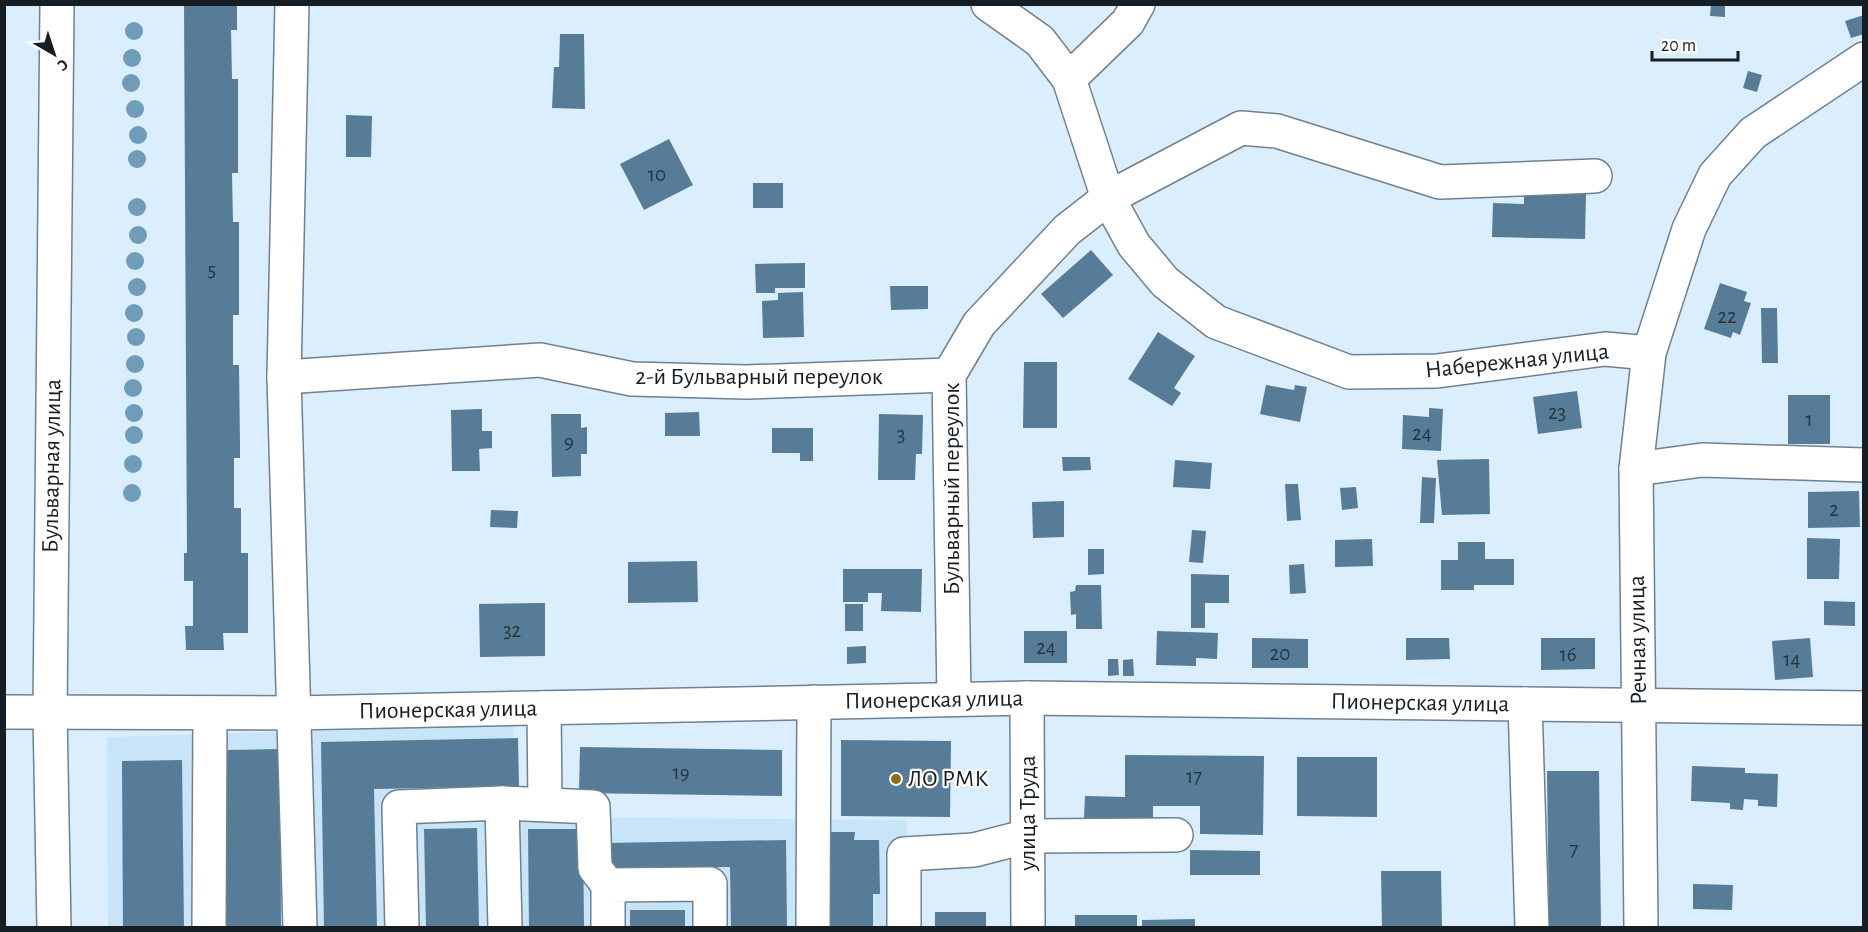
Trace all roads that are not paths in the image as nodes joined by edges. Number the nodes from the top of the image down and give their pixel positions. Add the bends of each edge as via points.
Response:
1 (57, 4) edge
2 (292, 4) edge
3 (1138, 4) edge
4 (996, 10) edge
5 (1863, 59) edge
6 (1069, 79) junction
7 (1595, 176) dead end
8 (1108, 198) junction
9 (1649, 353) junction
10 (949, 375) junction
11 (284, 377) junction
12 (1863, 465) edge
13 (1636, 469) junction
14 (1027, 698) junction
15 (954, 699) junction
16 (814, 702) junction
17 (1525, 704) junction
18 (1639, 706) junction
19 (544, 708) junction
20 (1863, 708) edge
21 (4, 712) edge
22 (50, 713) junction
23 (210, 713) junction
24 (294, 713) junction
25 (502, 803) junction
26 (545, 804) junction
27 (1176, 835) dead end
28 (1028, 836) junction
29 (608, 885) junction
30 (54, 927) edge
31 (208, 927) edge
32 (300, 927) edge
33 (402, 927) edge
34 (505, 927) edge
35 (609, 927) edge
36 (710, 927) edge
37 (813, 927) edge
38 (904, 927) edge
39 (1028, 927) edge
40 (1532, 927) edge
41 (1641, 927) edge

1 - 22 street, Бульварная улица
2 - 11 street
3 - 6 street via 1128,22
4 - 6 street, Набережная улица via 1040,41
5 - 9 street via 1753,133 1714,175 1689,229
6 - 8 street, Набережная улица
7 - 8 street, Бульварный переулок via 1440,182 1277,131 1241,128
8 - 9 street, Набережная улица via 1134,245 1165,282 1216,322 1349,372 1437,371 1605,349
8 - 10 street, Бульварный переулок via 1066,230 979,324
9 - 13 street, Речная улица
10 - 11 street, 2-й Бульварный переулок via 746,382 632,379 540,360
10 - 15 street, Бульварный переулок
11 - 24 street
12 - 13 street via 1701,460
13 - 18 street, Речная улица
14 - 15 street, Пионерская улица
14 - 17 street, Пионерская улица
14 - 28 street, улица Труда
15 - 16 street, Пионерская улица
16 - 19 street, Пионерская улица
16 - 37 street
17 - 18 street, Пионерская улица
17 - 40 street
18 - 20 street, Пионерская улица
18 - 41 street, Речная улица
19 - 24 street, Пионерская улица
19 - 26 street
21 - 22 street, Пионерская улица
22 - 23 street, Пионерская улица
22 - 30 street, Бульварная улица
23 - 24 street, Пионерская улица
23 - 31 street
24 - 32 street
25 - 26 street
25 - 33 street via 399,807
25 - 34 street
26 - 29 street via 593,807 595,868
27 - 28 street
28 - 38 street via 974,850 904,854
28 - 39 street, улица Труда
29 - 35 street
29 - 36 street via 710,884

